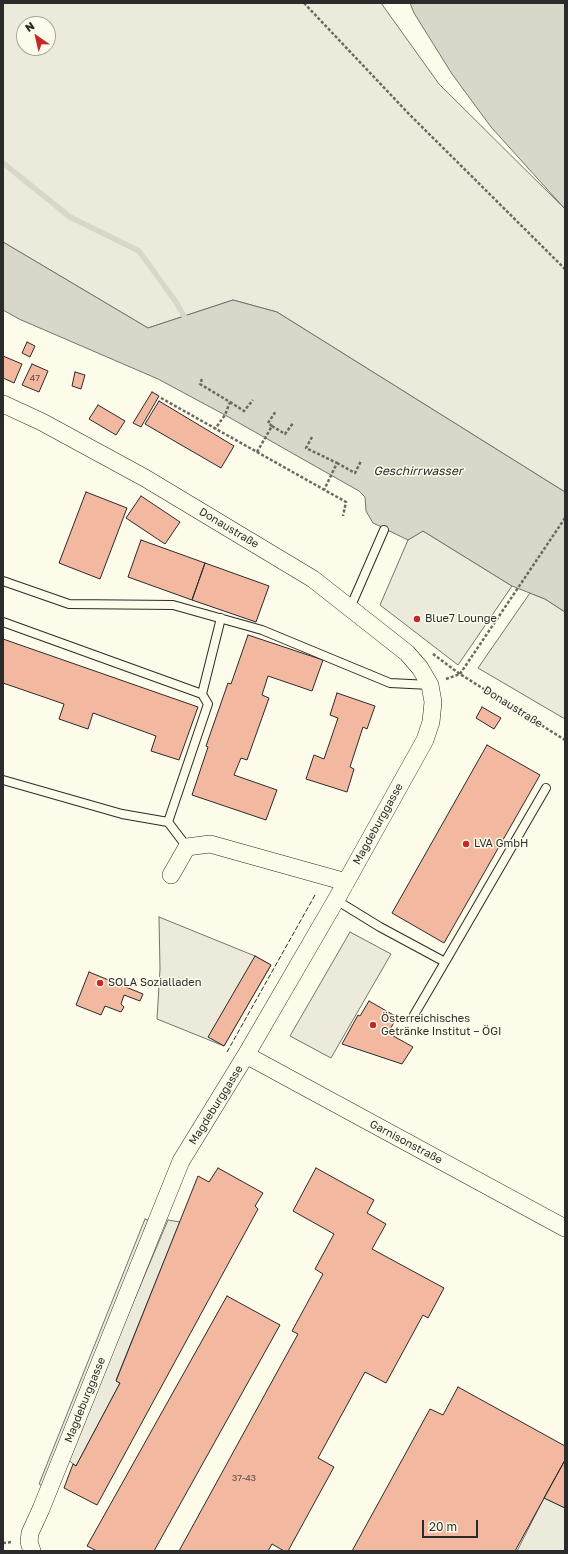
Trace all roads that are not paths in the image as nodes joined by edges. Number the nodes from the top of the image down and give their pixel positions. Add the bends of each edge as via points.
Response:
1 (3, 404) edge
2 (384, 530) dead end
3 (3, 581) edge
4 (350, 608) junction
5 (221, 618) junction
6 (3, 622) edge
7 (430, 685) junction
8 (202, 694) junction
9 (3, 780) edge
10 (546, 788) dead end
11 (168, 822) junction
12 (187, 847) junction
13 (171, 875) dead end
14 (346, 882) junction
15 (336, 900) junction
16 (445, 962) junction
17 (414, 1015) dead end
18 (246, 1056) junction
19 (565, 1228) edge
20 (31, 1549) edge

1 - 4 street, Donaustraße via 42,422 145,478 313,579
2 - 4 lane
3 - 5 lane via 69,604 173,605
4 - 7 street, Donaustraße via 407,653
5 - 7 lane via 262,630 390,683
5 - 8 lane
6 - 8 lane
7 - 14 street, Magdeburggasse via 434,702 425,740
8 - 11 lane via 208,704
9 - 11 lane via 122,814
10 - 16 lane
11 - 12 lane
12 - 13 street
12 - 14 street via 210,844
14 - 15 street, Magdeburggasse
15 - 16 lane
15 - 18 street, Magdeburggasse
16 - 17 lane
18 - 19 street, Garnisonstraße
18 - 20 street, Magdeburggasse via 181,1161 30,1533

